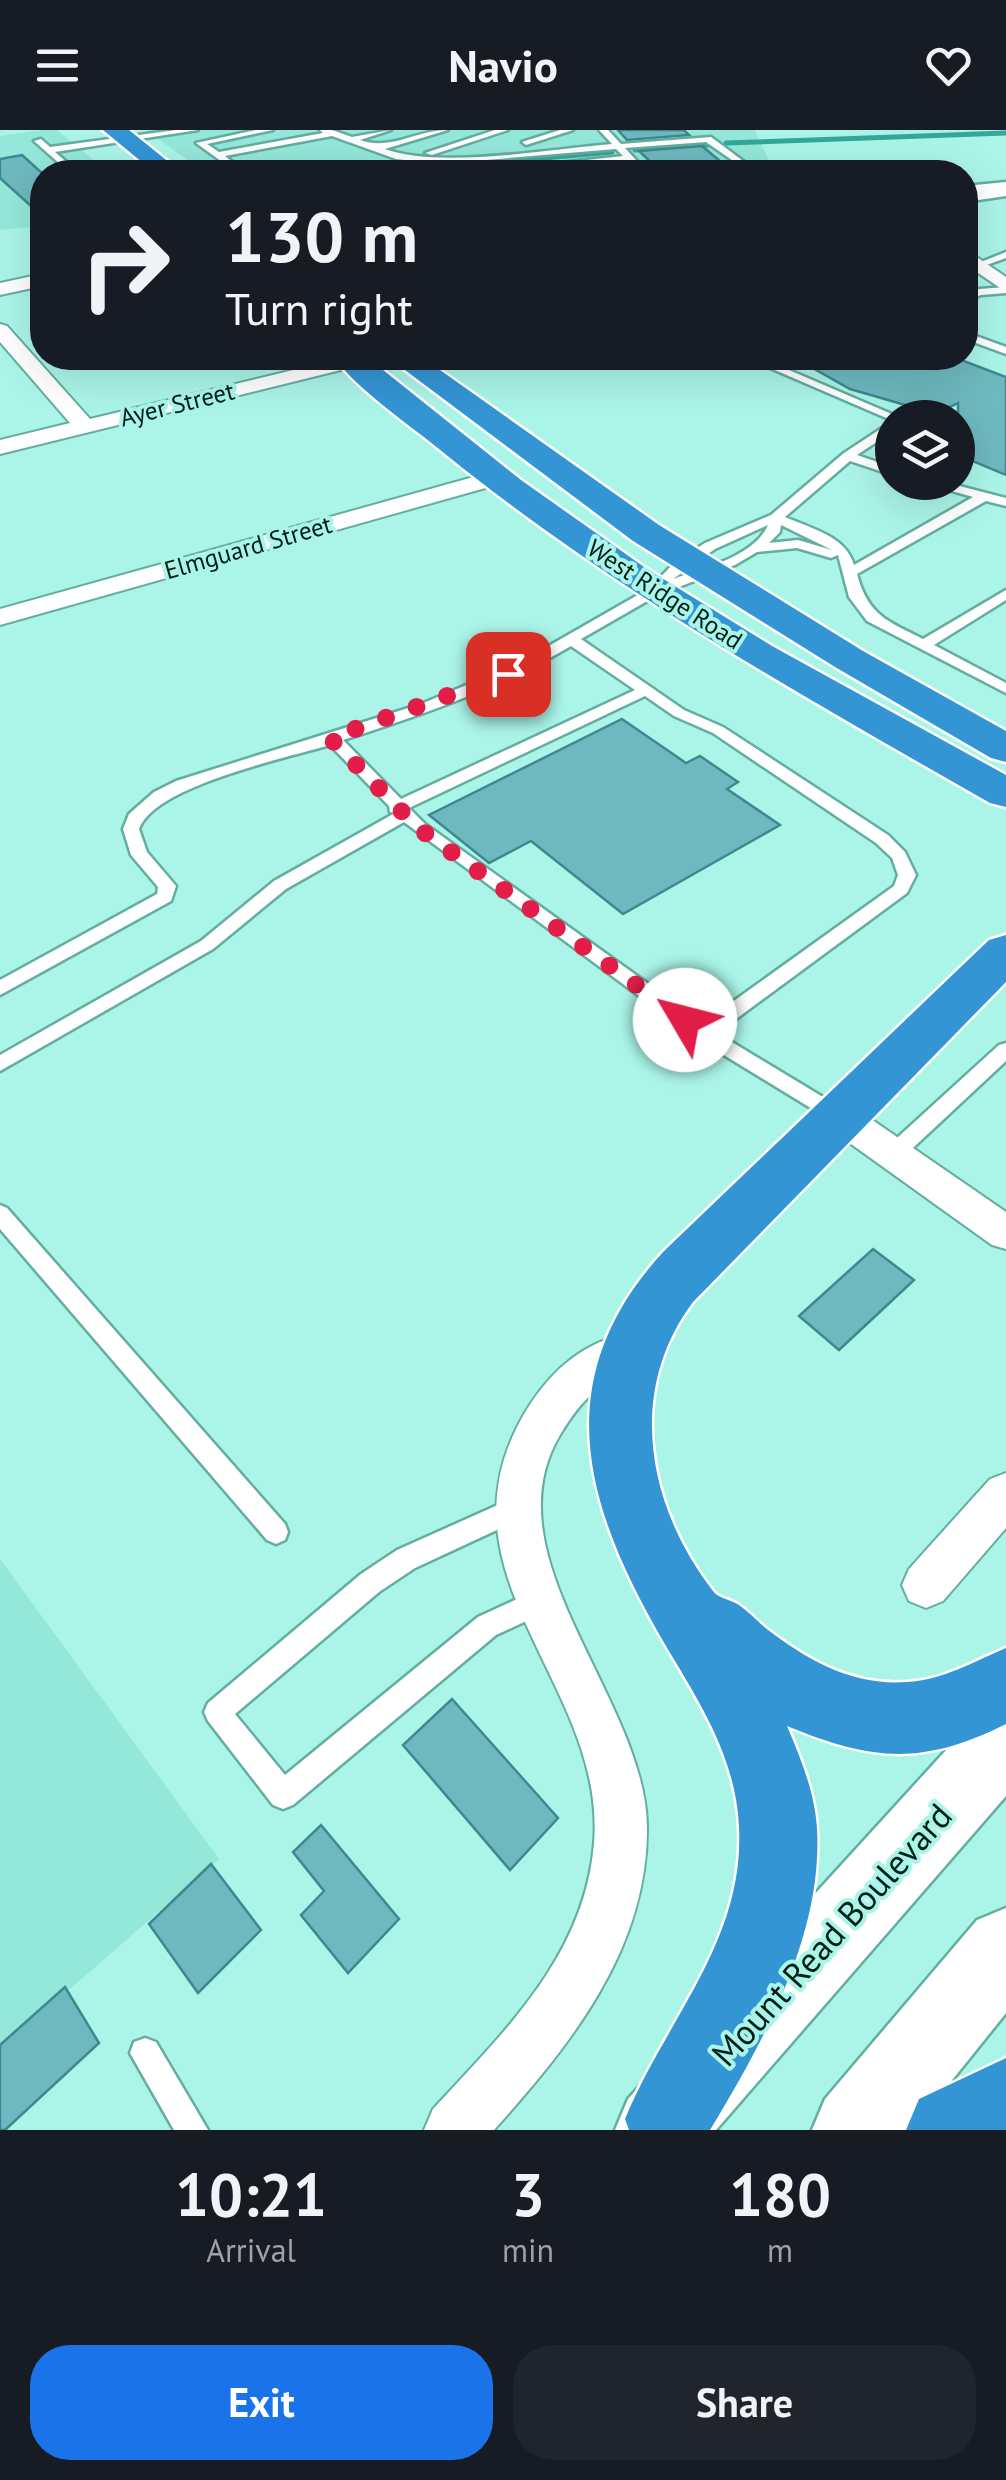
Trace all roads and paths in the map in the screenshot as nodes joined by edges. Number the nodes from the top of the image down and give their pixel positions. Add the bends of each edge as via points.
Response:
1 (194, 130) edge
2 (270, 130) edge
3 (387, 130) edge
4 (444, 130) edge
5 (504, 130) edge
6 (570, 130) edge
7 (603, 130) edge
8 (327, 131) edge
9 (121, 135) edge
10 (79, 137) edge
11 (38, 140) dead end
12 (354, 140) junction
13 (617, 145) junction
14 (378, 148) junction
15 (48, 150) junction
16 (508, 154) junction
17 (218, 155) junction
18 (630, 158) joint
19 (60, 160) edge
20 (108, 160) edge
21 (153, 160) edge
22 (225, 160) edge
23 (414, 160) junction
24 (611, 160) edge
25 (737, 160) edge
26 (1006, 189) edge
27 (978, 192) edge
28 (1006, 255) edge
29 (978, 259) edge
30 (978, 264) edge
31 (30, 283) edge
32 (1006, 288) edge
33 (0, 290) edge
34 (978, 292) edge
35 (0, 330) edge
36 (978, 340) edge
37 (1006, 351) edge
38 (30, 364) edge
39 (35, 370) edge
40 (309, 370) edge
41 (365, 370) edge
42 (420, 370) edge
43 (782, 370) edge
44 (875, 409) edge
45 (85, 427) junction
46 (875, 438) edge
47 (0, 447) edge
48 (848, 456) junction
49 (875, 465) edge
50 (496, 478) junction
51 (975, 494) edge
52 (983, 496) junction
53 (1006, 502) edge
54 (776, 518) junction
55 (746, 552) junction
56 (699, 566) junction
57 (851, 570) junction
58 (656, 591) junction
59 (1006, 594) edge
60 (0, 617) edge
61 (571, 639) junction
62 (924, 646) junction
63 (1006, 689) edge
64 (646, 690) junction
65 (330, 738) junction
66 (995, 771) edge
67 (400, 811) junction
68 (1006, 952) edge
69 (0, 988) edge
70 (703, 1033) junction
71 (1006, 1050) edge
72 (0, 1064) edge
73 (839, 1116) junction
74 (893, 1154) junction
75 (0, 1214) edge
76 (1006, 1233) edge
77 (630, 1352) junction
78 (1006, 1494) edge
79 (518, 1508) junction
80 (276, 1532) dead end
81 (660, 1570) junction
82 (926, 1586) dead end
83 (539, 1602) junction
84 (1006, 1684) edge
85 (1006, 1739) edge
86 (1006, 1948) edge
87 (145, 2054) dead end
88 (1006, 2101) edge
89 (664, 2125) edge
90 (192, 2130) edge
91 (454, 2130) edge
92 (856, 2130) edge
93 (950, 2130) edge

1 - 9 lane
2 - 17 lane via 200,143
3 - 12 lane
4 - 14 lane
5 - 23 lane
6 - 16 lane
7 - 13 lane
8 - 12 lane
8 - 17 lane
9 - 10 lane
9 - 21 highway
10 - 15 lane
10 - 20 highway
11 - 15 lane
12 - 14 lane
13 - 16 lane
13 - 18 lane
13 - 25 lane via 708,139
14 - 23 lane
15 - 19 lane
16 - 23 lane
17 - 22 lane
18 - 24 lane
26 - 27 main road
28 - 29 lane
30 - 32 street
31 - 33 street
32 - 34 lane
35 - 38 street
36 - 37 lane
39 - 45 street
40 - 45 street, Ayer Street
41 - 50 highway, West Ridge Road
42 - 56 highway, West Ridge Road
43 - 44 lane
45 - 47 street, Ayer Street
46 - 48 lane
48 - 49 lane
48 - 54 lane
50 - 58 highway, West Ridge Road
50 - 60 street, Elmguard Street
51 - 52 lane
52 - 53 lane
52 - 57 lane
54 - 55 lane via 772,532
54 - 56 lane
54 - 57 lane via 836,546
55 - 56 lane
55 - 57 lane via 776,544 808,546
56 - 58 lane
56 - 58 lane via 669,574
56 - 66 highway, West Ridge Road
57 - 62 lane via 864,611
58 - 61 lane
58 - 66 highway, West Ridge Road via 800,678
59 - 62 lane
61 - 64 lane
61 - 65 lane via 484,684
62 - 63 lane
64 - 67 lane
64 - 70 lane via 882,839 907,875 901,889
65 - 67 lane
65 - 69 lane via 150,801 130,836 167,886 165,897
67 - 70 lane
67 - 72 lane via 280,884 207,945
68 - 73 highway
70 - 73 lane
71 - 74 lane
73 - 74 street
73 - 77 highway via 672,1282
74 - 76 street
75 - 80 lane
77 - 79 street via 580,1375 550,1410 530,1443
77 - 81 highway via 620,1402 621,1468 632,1512
78 - 82 street
79 - 83 street
79 - 83 lane via 406,1558 217,1712 283,1796 487,1626
81 - 84 highway via 741,1654 836,1709 884,1718 933,1716
81 - 89 highway via 756,1731 778,1830 774,1885 758,1942 725,2020
83 - 91 street via 617,1779 620,1854 593,1958 557,2012
85 - 89 main road, Mount Read Boulevard
86 - 92 main road
87 - 90 lane
88 - 93 highway

